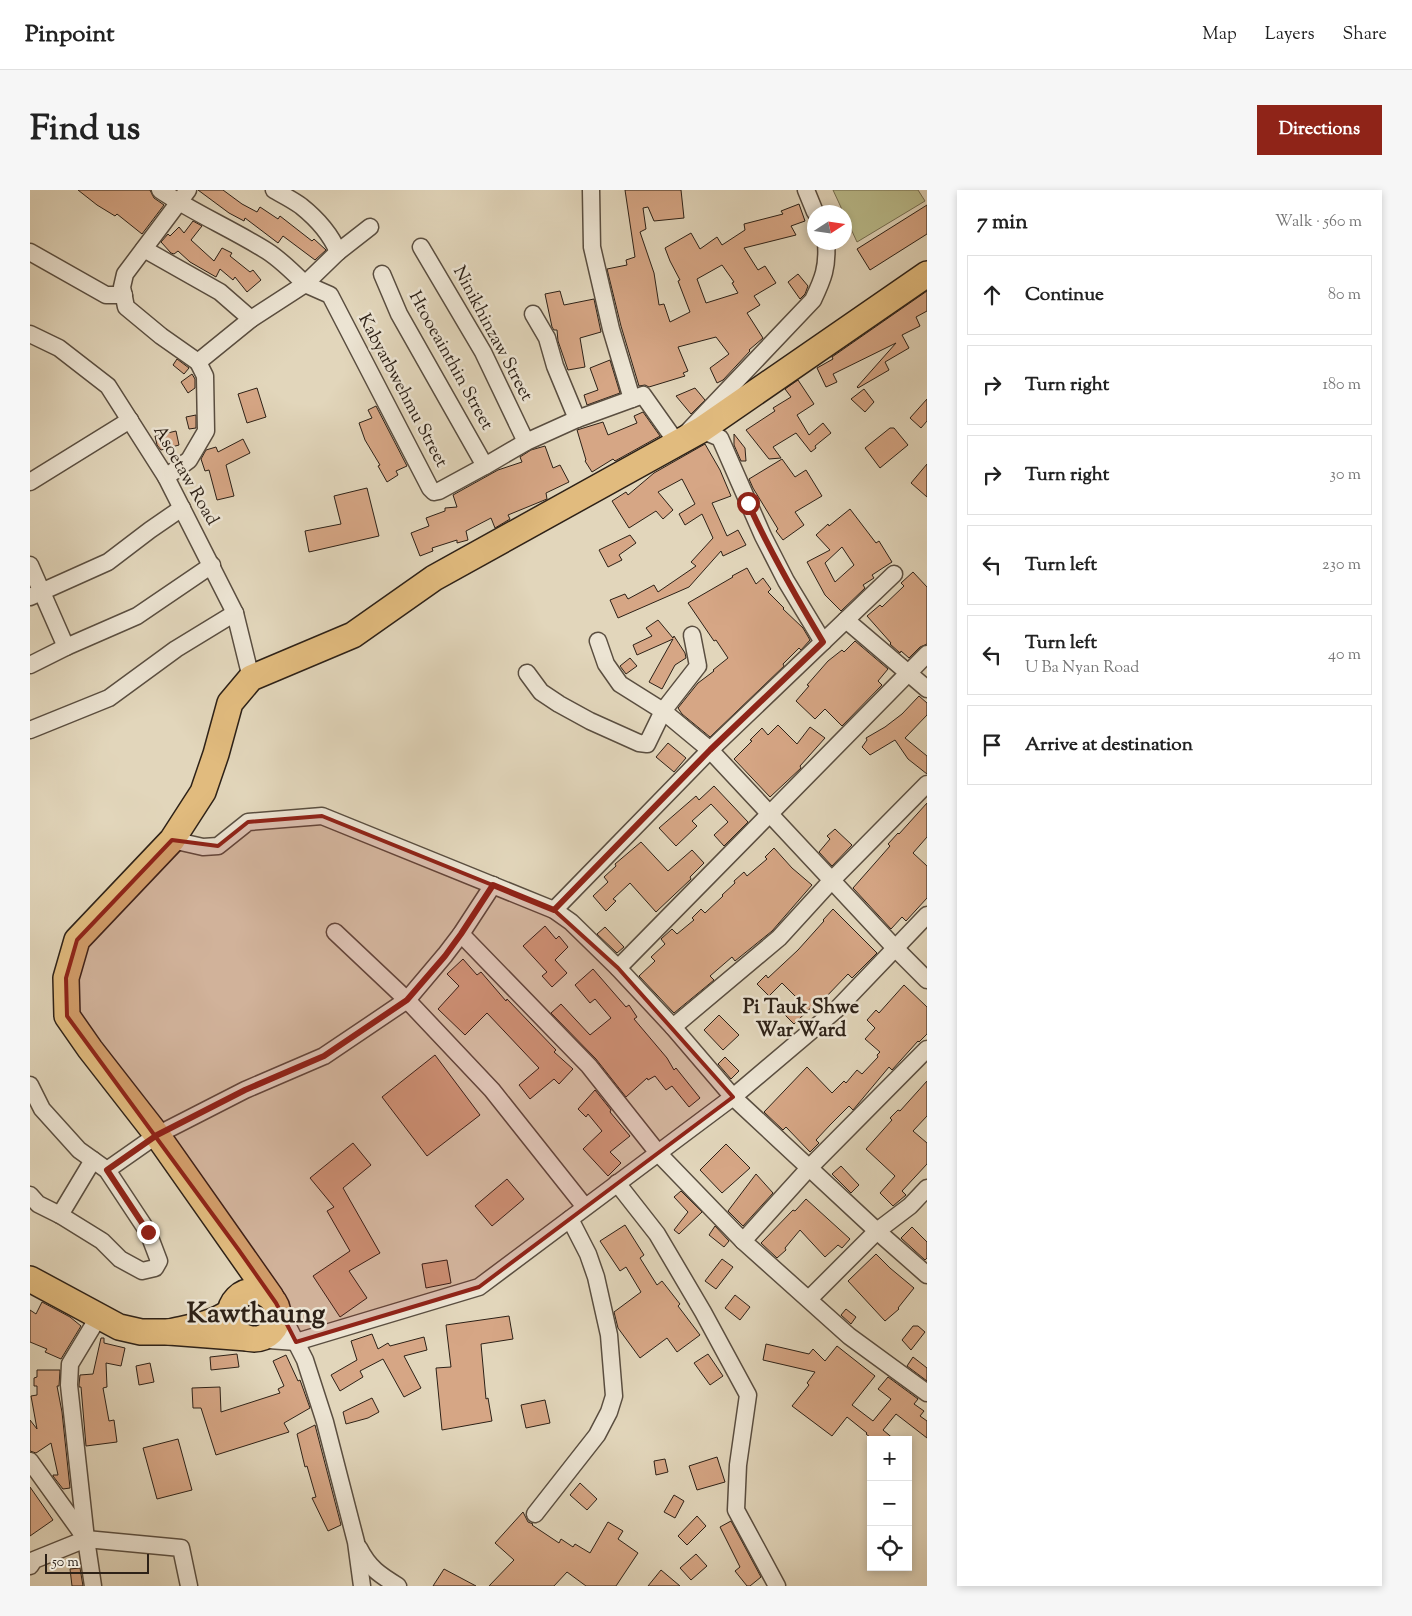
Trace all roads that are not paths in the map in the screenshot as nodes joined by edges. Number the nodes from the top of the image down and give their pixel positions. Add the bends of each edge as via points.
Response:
1 (160, 190) edge
2 (274, 190) edge
3 (592, 190) edge
4 (806, 190) edge
5 (183, 196) edge
6 (812, 205) edge
7 (370, 227) dead end
8 (421, 246) dead end
9 (144, 249) junction
10 (826, 250) edge
11 (30, 252) edge
12 (338, 252) junction
13 (382, 274) dead end
14 (927, 274) edge
15 (304, 284) junction
16 (124, 295) junction
17 (533, 314) dead end
18 (251, 319) junction
19 (30, 334) edge
20 (198, 362) junction
21 (632, 399) junction
22 (577, 419) junction
23 (130, 420) junction
24 (701, 430) junction
25 (526, 442) junction
26 (677, 443) junction
27 (486, 466) junction
28 (166, 477) junction
29 (30, 482) edge
30 (182, 508) junction
31 (30, 565) edge
32 (212, 565) junction
33 (894, 574) dead end
34 (36, 595) edge
35 (235, 613) junction
36 (846, 620) junction
37 (692, 635) dead end
38 (598, 641) dead end
39 (823, 642) junction
40 (66, 647) junction
41 (927, 654) edge
42 (30, 665) edge
43 (527, 672) dead end
44 (909, 672) junction
45 (251, 678) junction
46 (927, 689) edge
47 (663, 712) junction
48 (30, 730) edge
49 (710, 750) junction
50 (927, 784) edge
51 (769, 813) junction
52 (172, 840) junction
53 (832, 880) junction
54 (493, 885) junction
55 (554, 910) junction
56 (927, 915) edge
57 (335, 932) dead end
58 (461, 934) junction
59 (896, 949) junction
60 (618, 968) junction
61 (927, 980) edge
62 (407, 1000) junction
63 (673, 1028) junction
64 (927, 1049) edge
65 (30, 1085) edge
66 (733, 1097) junction
67 (157, 1135) junction
68 (658, 1153) junction
69 (93, 1160) junction
70 (809, 1168) junction
71 (107, 1170) junction
72 (617, 1184) junction
73 (927, 1188) edge
74 (30, 1195) edge
75 (586, 1207) junction
76 (60, 1215) junction
77 (570, 1219) junction
78 (877, 1232) junction
79 (743, 1241) junction
80 (238, 1249) junction
81 (927, 1275) edge
82 (30, 1279) edge
83 (808, 1299) junction
84 (273, 1300) junction
85 (233, 1306) junction
86 (99, 1316) junction
87 (170, 1332) junction
88 (251, 1339) junction
89 (296, 1342) junction
90 (927, 1393) edge
91 (30, 1461) edge
92 (535, 1514) dead end
93 (86, 1540) junction
94 (356, 1542) junction
95 (30, 1566) edge
96 (94, 1586) edge
97 (189, 1586) edge
98 (362, 1586) edge
99 (398, 1586) edge
100 (777, 1586) edge

1 - 5 street
2 - 12 street via 301,206 334,242
3 - 21 street via 592,248
4 - 6 street
5 - 9 street
5 - 15 street via 268,252
7 - 12 street
8 - 25 street, Ninikhinzaw Street via 483,352
9 - 16 street via 125,274
9 - 18 street via 220,292
10 - 26 street via 822,280 813,300
11 - 16 street via 106,295
12 - 15 street
13 - 27 street, Htooeainthin Street via 400,314
14 - 24 highway
15 - 18 street
15 - 27 street, Kabyarbwehmu Street via 330,295 434,492
16 - 20 street via 126,307
17 - 22 street via 547,338
18 - 20 street
19 - 23 street, Asoetaw Road via 59,348 108,386
20 - 28 street via 204,376 206,431 189,460
21 - 22 street, Kabyarbwehmu Street
21 - 26 street via 643,395
22 - 25 street, Kabyarbwehmu Street
23 - 28 street, Asoetaw Road
23 - 29 street
24 - 26 highway
24 - 39 street via 720,438 763,536
25 - 27 street, Kabyarbwehmu Street
26 - 45 highway via 434,578 354,635
28 - 30 street, Asoetaw Road
30 - 32 street, Asoetaw Road
30 - 34 street via 108,562
31 - 34 street
32 - 35 street, Asoetaw Road
32 - 40 street via 137,616
33 - 36 street
34 - 40 street
35 - 45 street, Asoetaw Road
35 - 48 street via 176,649 108,698
36 - 39 street
36 - 44 street
37 - 47 street via 698,666
38 - 47 street via 606,664 620,684
39 - 49 street
40 - 42 street
41 - 44 street
43 - 47 street via 541,692 559,704 639,743 647,744
44 - 46 street
44 - 51 street
45 - 52 highway via 230,703 203,792
47 - 49 street
49 - 51 street
49 - 55 street
50 - 53 street
51 - 53 street
51 - 60 street
52 - 54 street via 204,847 218,846 248,822 322,816
52 - 67 highway via 77,940 66,978 67,1016
53 - 59 street
53 - 63 street via 779,938
54 - 55 street
54 - 58 street
55 - 60 street via 571,922
56 - 59 street
57 - 62 street
58 - 62 street
58 - 68 street via 589,1066
59 - 61 street
59 - 66 street via 836,1008
60 - 63 street
62 - 67 street via 324,1056 245,1090
62 - 75 street via 492,1090
63 - 66 street
64 - 70 street
65 - 69 street via 42,1109 79,1150
66 - 68 street
66 - 70 street
67 - 71 street
67 - 80 highway
68 - 72 street
68 - 79 street
69 - 71 street
69 - 76 street
70 - 78 street
70 - 79 street
71 - 76 street via 148,1232 159,1262 155,1268 142,1271
72 - 75 street
72 - 100 street via 657,1234 704,1312 748,1395 738,1465 736,1510
73 - 78 street
74 - 76 street via 38,1204
75 - 77 street
77 - 89 street via 479,1287
77 - 92 street via 596,1277 609,1335 614,1396 610,1412 597,1435
78 - 81 street
78 - 83 street
79 - 83 street
80 - 84 highway
80 - 85 highway via 239,1280
82 - 86 highway
83 - 90 street via 850,1336
84 - 85 highway via 265,1293 250,1291 242,1294
84 - 88 highway via 278,1311 276,1327 263,1338
84 - 89 street
85 - 87 highway via 222,1318
85 - 88 highway via 231,1320 234,1328
86 - 87 highway via 126,1329
86 - 93 street via 70,1364 69,1385
87 - 88 highway
88 - 89 street
89 - 94 street via 325,1422
91 - 93 street
93 - 95 street via 34,1560
93 - 96 street
93 - 97 street via 181,1548
94 - 98 street
94 - 99 street via 376,1573

